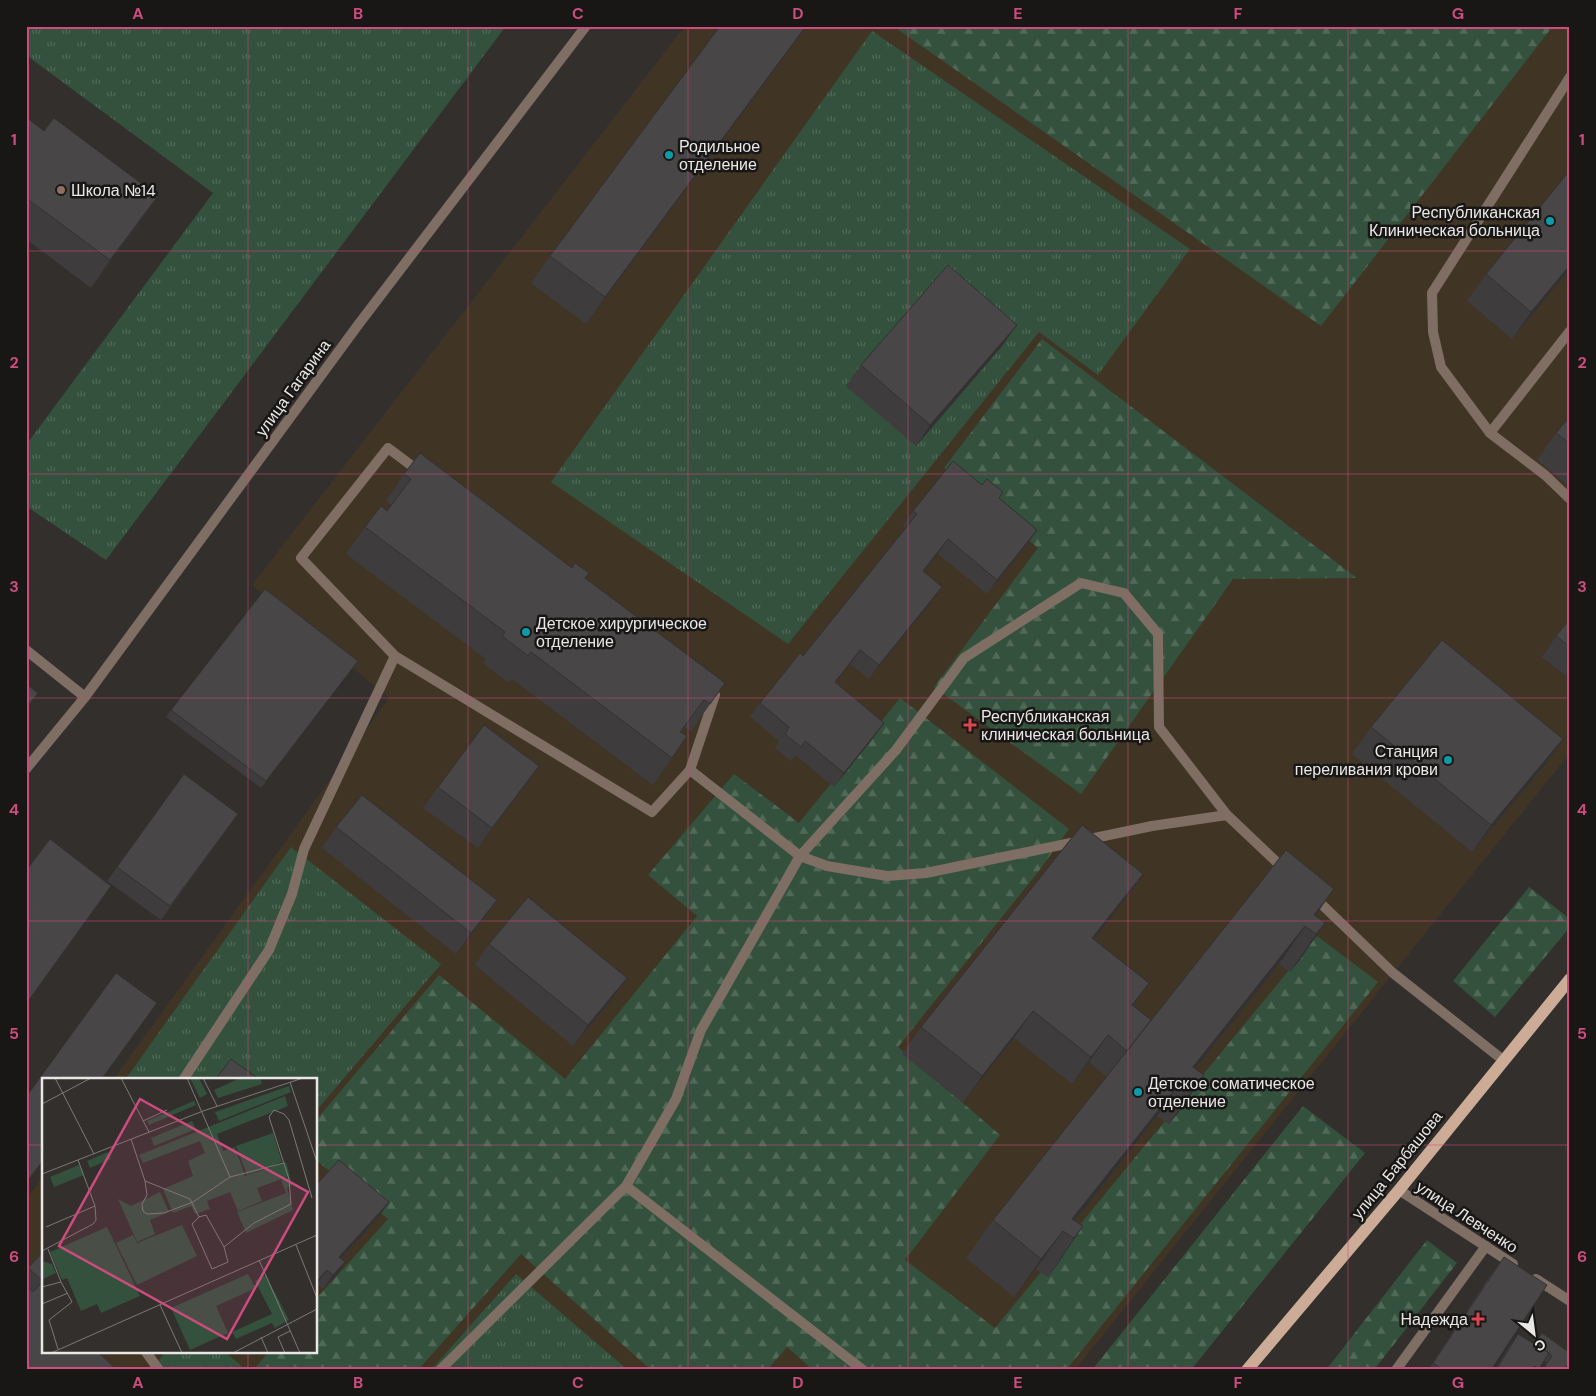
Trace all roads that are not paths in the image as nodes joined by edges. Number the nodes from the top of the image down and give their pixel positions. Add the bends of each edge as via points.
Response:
1 (586, 26) edge
2 (1570, 77) edge
3 (1570, 331) edge
4 (1490, 433) junction
5 (428, 478) edge
6 (1570, 499) edge
7 (26, 650) edge
8 (395, 656) junction
9 (699, 683) edge
10 (84, 697) junction
11 (26, 769) edge
12 (690, 770) junction
13 (1227, 815) junction
14 (800, 856) junction
15 (1292, 877) edge
16 (1306, 890) edge
17 (1570, 980) edge
18 (1503, 1060) junction
19 (184, 1078) edge
20 (626, 1186) junction
21 (1398, 1190) junction
22 (1486, 1246) junction
23 (1570, 1301) edge
24 (147, 1354) edge
25 (159, 1370) edge
26 (440, 1370) edge
27 (863, 1370) edge
28 (1247, 1370) edge
29 (1396, 1370) edge

1 - 10 street, улица Гагарина via 358,325
2 - 4 street via 1432,293 1433,332 1441,366
3 - 4 street
4 - 6 street via 1545,475
5 - 8 street via 388,448 301,558
7 - 10 street
8 - 12 street via 652,812
8 - 19 street via 304,849 292,894 268,950
9 - 12 street via 715,696
10 - 11 street, улица Гагарина
12 - 14 street
13 - 14 street via 1152,826 926,873 887,876 827,866
13 - 14 street via 1159,727 1158,634 1124,593 1081,583 964,658 896,750
13 - 15 street
14 - 20 street via 701,1030 676,1099
16 - 18 street via 1393,973
17 - 18 main road, улица Барбашова
18 - 21 main road, улица Барбашова
20 - 26 street
20 - 27 street
21 - 22 street, улица Левченко
21 - 28 main road, улица Барбашова
22 - 23 street, улица Левченко
22 - 29 street
24 - 25 street

